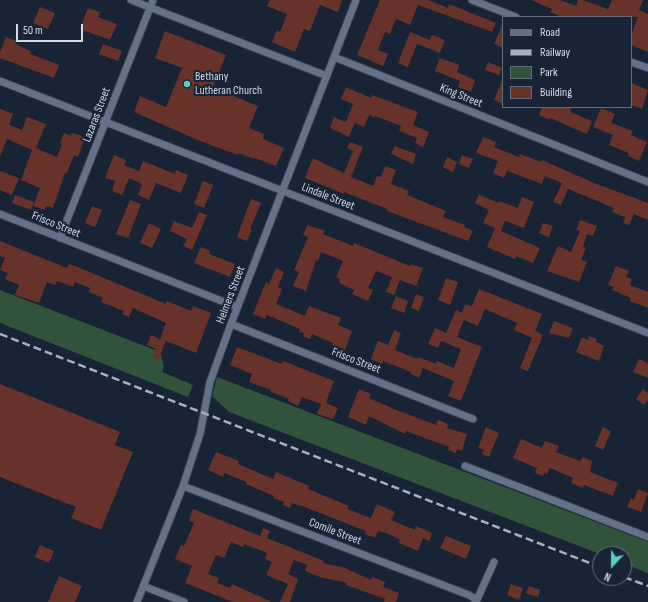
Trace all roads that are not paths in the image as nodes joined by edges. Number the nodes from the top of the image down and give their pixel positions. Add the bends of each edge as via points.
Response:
1 (131, 0) edge
2 (153, 0) edge
3 (356, 0) edge
4 (472, 0) edge
5 (150, 7) junction
6 (513, 16) edge
7 (334, 57) junction
8 (632, 62) edge
9 (648, 68) edge
10 (327, 76) junction
11 (0, 82) edge
12 (106, 123) junction
13 (648, 182) edge
14 (284, 192) junction
15 (0, 214) edge
16 (60, 238) junction
17 (237, 307) junction
18 (231, 324) junction
19 (648, 333) edge
20 (473, 419) dead end
21 (465, 466) dead end
22 (184, 486) junction
23 (648, 537) edge
24 (494, 562) dead end
25 (143, 586) junction
26 (137, 602) edge
27 (184, 602) edge
28 (476, 602) edge

1 - 5 street
2 - 5 street, Lazaras Street
3 - 7 street, Helmers Street
4 - 6 street
5 - 10 street
5 - 12 street, Lazaras Street
7 - 10 street, Helmers Street
7 - 13 street, King Street
8 - 9 street
10 - 14 street, Helmers Street
11 - 12 street, Lindale Street
12 - 14 street, Lindale Street
12 - 16 street, Lazaras Street
14 - 17 street, Helmers Street
14 - 19 street, Lindale Street
15 - 16 street, Frisco Street
16 - 17 street, Frisco Street
17 - 18 street, Helmers Street
18 - 20 street, Frisco Street
18 - 22 street, Helmers Street via 210,382 200,434
21 - 23 street
22 - 25 street, Helmers Street
22 - 28 street, Comile Street via 469,596
24 - 28 street
25 - 26 street, Helmers Street
25 - 27 street

